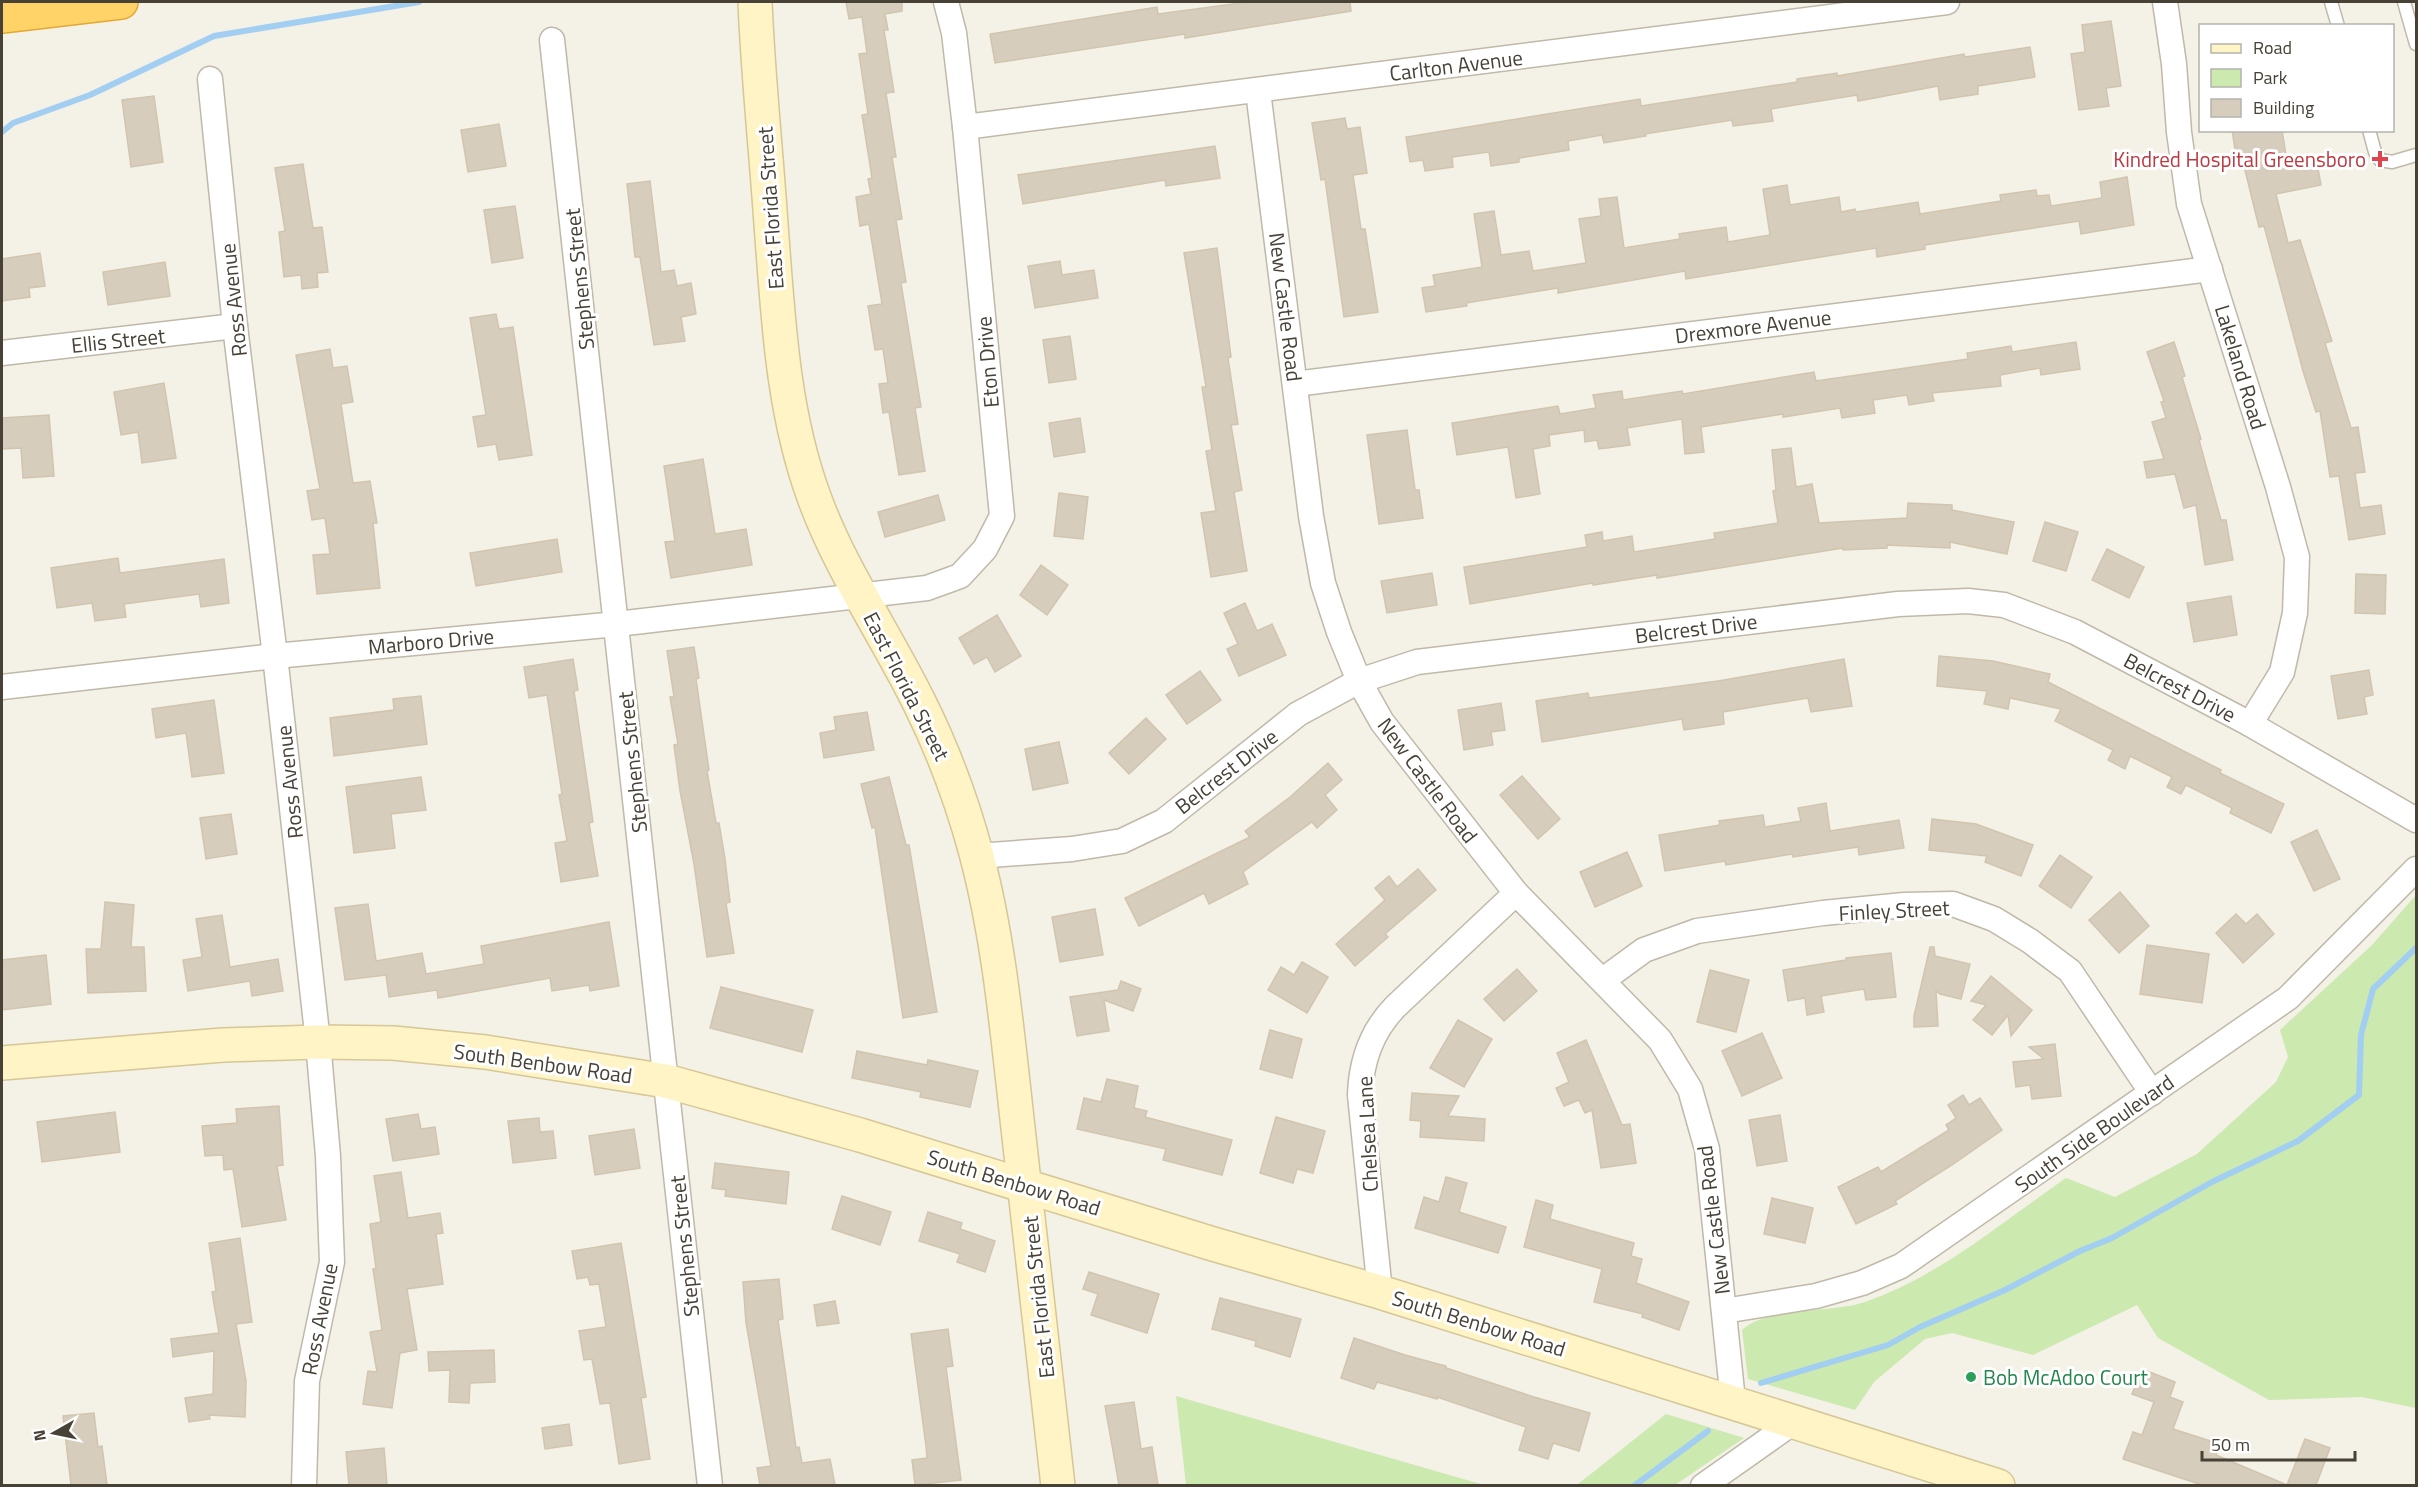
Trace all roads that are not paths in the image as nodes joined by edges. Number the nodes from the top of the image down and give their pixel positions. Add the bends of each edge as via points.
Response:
1 (121, 2) edge
2 (946, 2) edge
3 (960, 2) edge
4 (1947, 2) edge
5 (2165, 2) edge
6 (2331, 2) edge
7 (2404, 2) edge
8 (755, 11) edge
9 (2, 16) edge
10 (2337, 24) edge
11 (954, 33) junction
12 (552, 39) dead end
13 (2416, 44) edge
14 (210, 79) dead end
15 (1258, 91) junction
16 (965, 127) junction
17 (2370, 132) edge
18 (2416, 155) edge
19 (2210, 268) junction
20 (235, 326) junction
21 (2, 353) edge
22 (1295, 384) junction
23 (860, 595) junction
24 (617, 624) junction
25 (275, 656) junction
26 (1359, 681) junction
27 (2, 687) edge
28 (2250, 724) junction
29 (2416, 820) edge
30 (977, 856) junction
31 (2416, 869) edge
32 (1516, 893) junction
33 (1603, 980) junction
34 (318, 1042) junction
35 (2, 1063) edge
36 (666, 1081) junction
37 (2152, 1093) junction
38 (1025, 1185) junction
39 (1380, 1292) junction
40 (1724, 1311) junction
41 (1733, 1401) junction
42 (1795, 1421) junction
43 (304, 1485) edge
44 (710, 1485) edge
45 (1058, 1485) edge
46 (1703, 1485) edge
47 (1998, 1485) edge

1 - 9 highway
2 - 11 street, Eton Drive
3 - 11 street, Eton Drive
4 - 15 street, Carlton Avenue
5 - 19 street, Lakeland Road via 2189,204
6 - 10 lane
7 - 13 lane
8 - 23 main road, East Florida Street via 776,289 794,431 814,497
11 - 16 street, Eton Drive
12 - 24 street, Stephens Street
14 - 20 street, Ross Avenue
15 - 16 street, Carlton Avenue
15 - 22 street, New Castle Road
16 - 23 street, Eton Drive via 1002,516 985,549 960,576 927,588
17 - 18 lane via 2380,160 2392,162
19 - 22 street, Drexmore Avenue
19 - 28 street, Lakeland Road via 2297,556 2295,613 2282,672
20 - 21 street, Ellis Street
20 - 25 street, Ross Avenue
22 - 26 street, New Castle Road via 1323,583
23 - 24 street, Marboro Drive
23 - 30 main road, East Florida Street via 943,753
24 - 25 street, Marboro Drive
24 - 36 street, Stephens Street
25 - 27 street, Marboro Drive
25 - 34 street, Ross Avenue
26 - 28 street, Belcrest Drive via 1417,662 1898,604 1968,602 2004,605 2075,632
26 - 30 street, Belcrest Drive via 1298,714 1164,820 1122,841
26 - 32 street, New Castle Road via 1388,730
28 - 29 street, Belcrest Drive
30 - 38 main road, East Florida Street via 995,936
31 - 37 street, South Side Boulevard via 2288,998
32 - 33 street, New Castle Road
32 - 39 street, Chelsea Lane via 1395,1007 1367,1049 1360,1095
33 - 37 street, Finley Street via 1644,950 1697,931 1904,905 1953,904 1994,919 2070,971
33 - 40 street, New Castle Road via 1660,1040 1690,1089 1707,1149
34 - 35 main road, South Benbow Road via 154,1049
34 - 36 main road, South Benbow Road via 393,1043 485,1052
34 - 43 street, Ross Avenue via 332,1262 307,1381
36 - 38 main road, South Benbow Road
36 - 44 street, Stephens Street
37 - 40 street, South Side Boulevard via 1900,1266 1862,1283 1816,1296
38 - 39 main road, South Benbow Road
38 - 45 main road, East Florida Street
39 - 41 main road, South Benbow Road
40 - 41 street, New Castle Road
41 - 42 main road, South Benbow Road
42 - 46 street
42 - 47 main road, South Benbow Road

